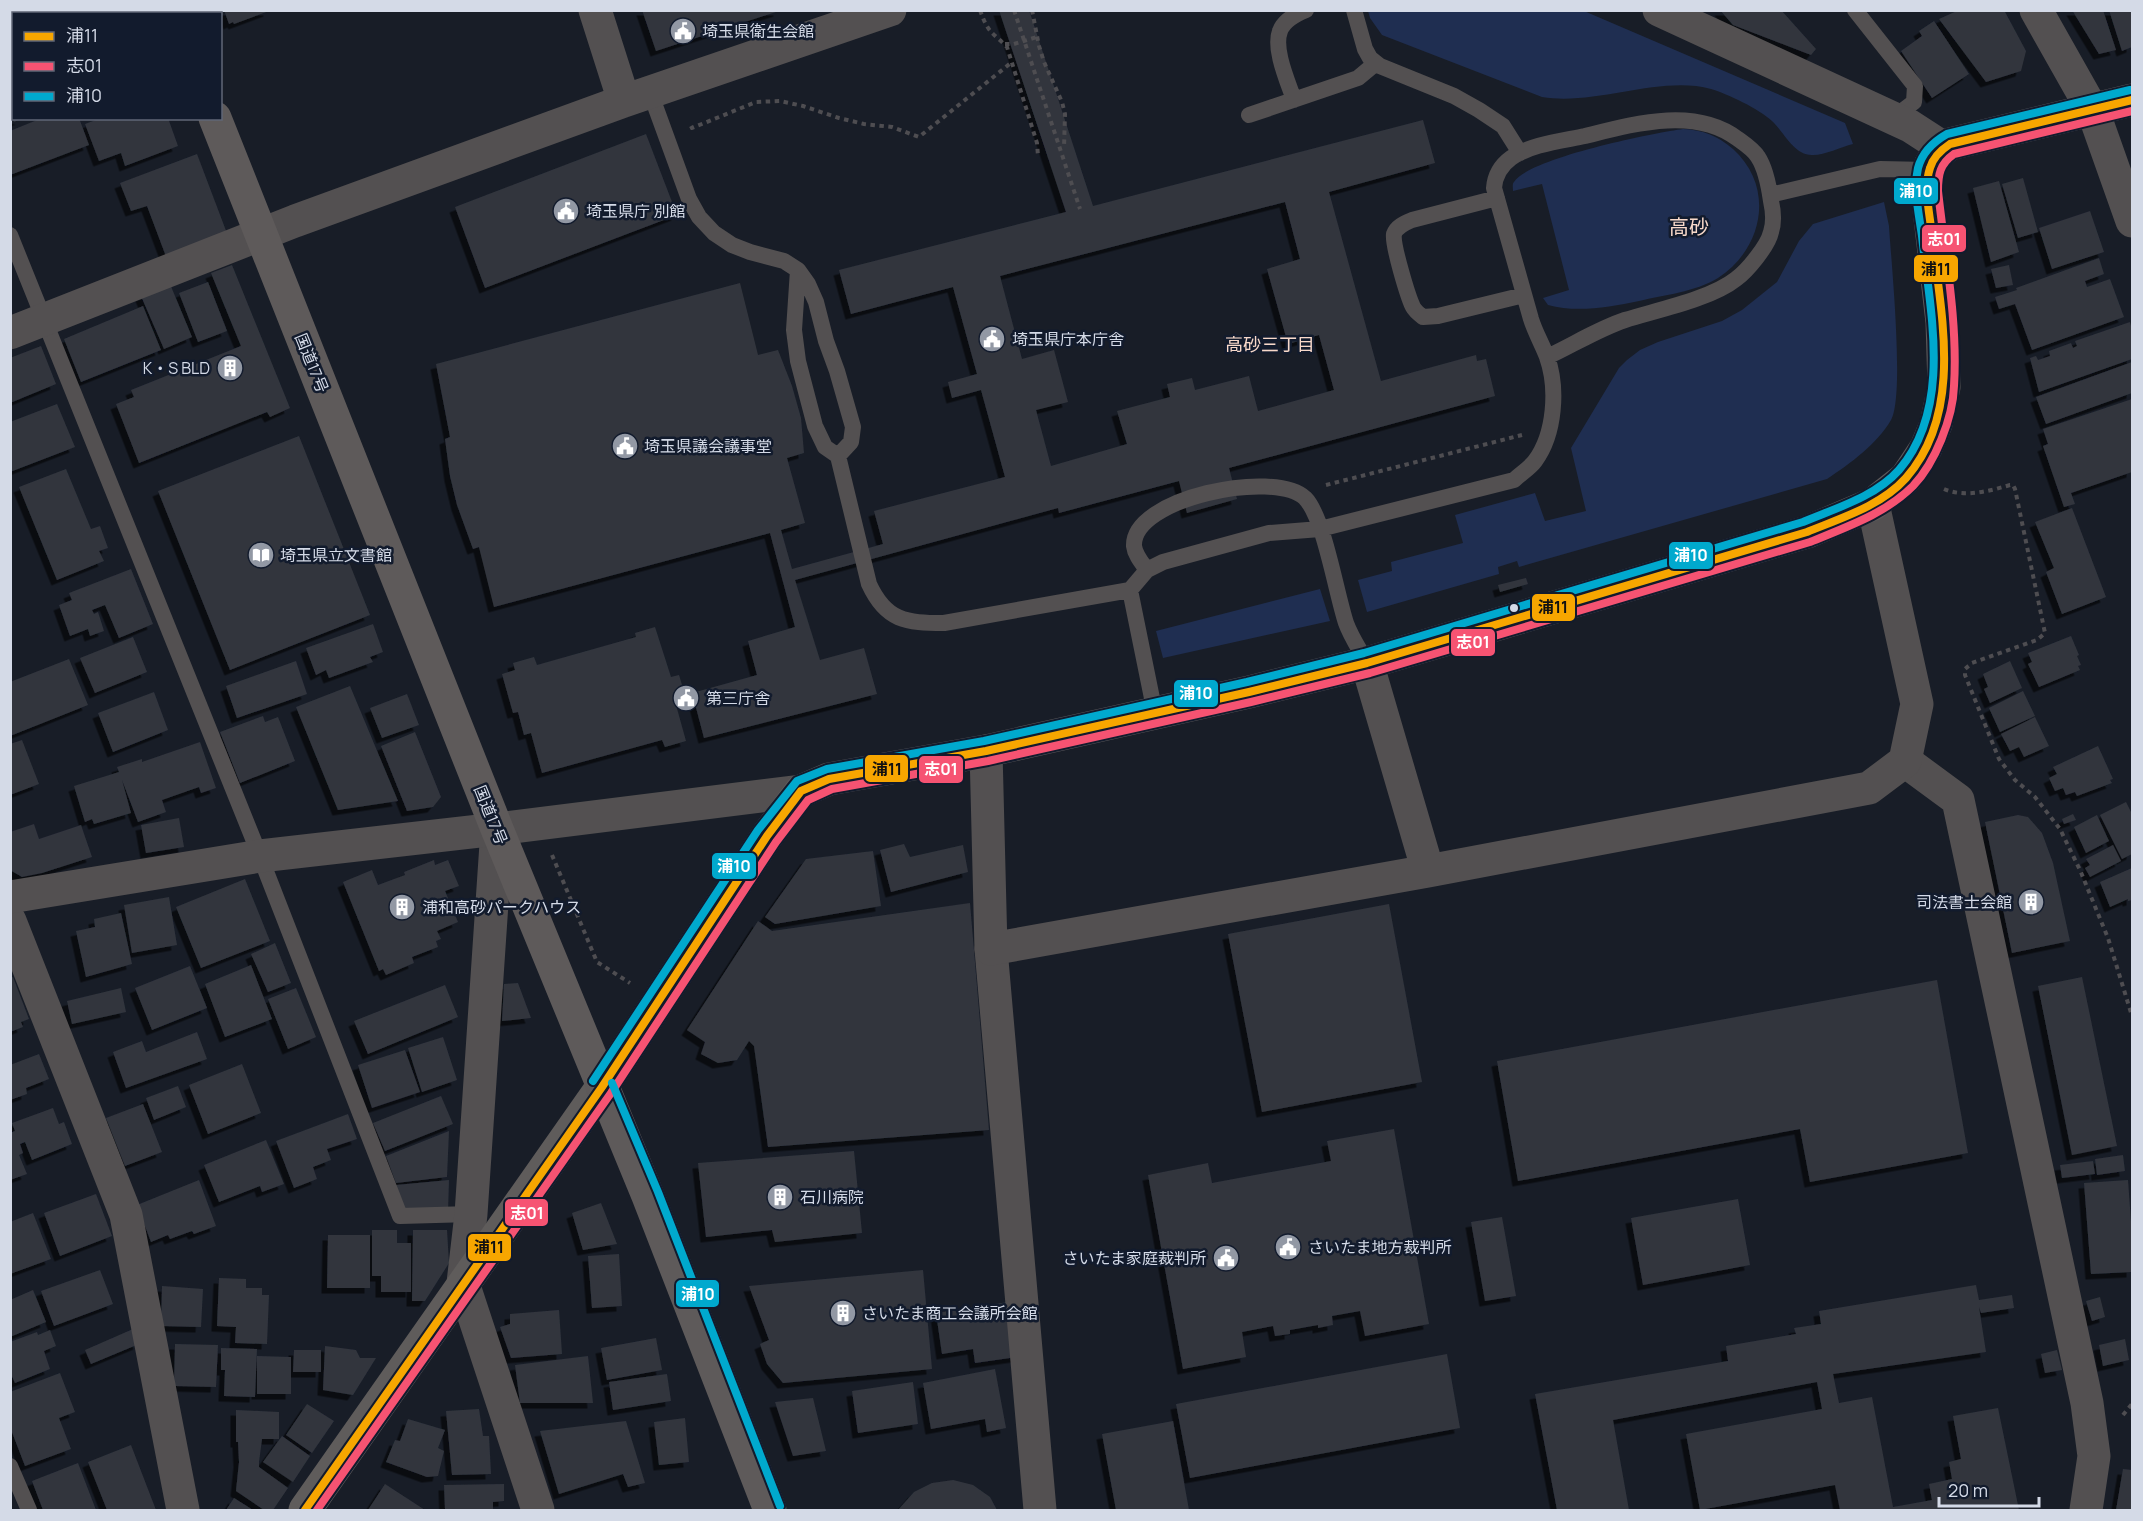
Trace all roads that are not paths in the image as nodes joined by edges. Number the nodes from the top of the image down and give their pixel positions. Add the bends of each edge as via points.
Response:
1 (595, 10) edge
2 (890, 10) edge
3 (1306, 10) edge
4 (1354, 10) edge
5 (1659, 10) edge
6 (1855, 10) edge
7 (2036, 10) edge
8 (1376, 63) junction
9 (637, 96) junction
10 (1294, 100) junction
11 (2133, 100) edge
12 (2093, 111) junction
13 (1249, 115) dead end
14 (1893, 118) junction
15 (216, 120) edge
16 (1520, 153) junction
17 (1936, 159) junction
18 (1770, 195) junction
19 (1497, 198) junction
20 (2133, 221) edge
21 (260, 234) junction
22 (10, 235) edge
23 (798, 270) junction
24 (1524, 295) junction
25 (45, 320) junction
26 (10, 333) edge
27 (1547, 357) junction
28 (838, 456) junction
29 (1873, 504) junction
30 (1320, 529) junction
31 (1147, 570) junction
32 (1130, 590) junction
33 (1367, 663) junction
34 (1155, 713) junction
35 (986, 751) junction
36 (1905, 761) junction
37 (801, 791) junction
38 (497, 830) junction
39 (260, 856) junction
40 (1428, 871) junction
41 (10, 897) edge
42 (10, 921) edge
43 (991, 949) junction
44 (602, 1087) junction
45 (471, 1214) junction
46 (463, 1283) junction
47 (10, 1466) edge
48 (29, 1510) edge
49 (183, 1510) edge
50 (305, 1510) edge
51 (538, 1510) edge
52 (770, 1510) edge
53 (1040, 1510) edge
54 (2086, 1510) edge

1 - 9 street
2 - 9 street
3 - 10 lane via 1293,16 1280,30 1283,68
4 - 8 lane via 1365,49
5 - 14 street
6 - 14 lane via 1915,86 1914,102
7 - 12 street
8 - 10 lane via 1358,78
8 - 16 lane via 1479,110 1503,126
9 - 21 street
9 - 23 lane via 699,217 732,245 784,261
10 - 13 lane
11 - 12 highway
12 - 17 highway via 1950,144
12 - 20 street
14 - 17 street via 1910,126
15 - 21 highway, 国道17号
16 - 18 lane via 1611,129 1686,120 1706,123 1735,136 1758,157
16 - 19 lane via 1500,168 1495,177
17 - 18 lane via 1880,168
17 - 29 highway via 1927,192 1942,322 1944,387 1926,448 1906,478
18 - 27 lane via 1771,233 1761,252 1736,279 1711,293 1622,321
19 - 24 lane
19 - 24 lane via 1401,225 1394,234 1395,249 1407,294 1423,317
21 - 25 street
21 - 38 highway, 国道17号
22 - 25 lane
23 - 28 lane via 794,330 798,361 815,426 825,447
23 - 28 lane via 816,302 853,427 851,442
24 - 27 lane
25 - 26 street
25 - 39 lane
27 - 30 lane via 1554,402 1549,428 1535,461 1514,480
28 - 32 lane via 869,584 876,598 902,620 944,623
29 - 33 highway via 1807,532
29 - 36 street via 1917,705
30 - 31 lane via 1269,533 1163,562
30 - 31 lane via 1312,507 1303,496 1287,488 1234,487 1183,500 1153,517 1139,531 1134,545
30 - 33 lane via 1347,625
31 - 32 lane
32 - 34 lane
33 - 34 highway
33 - 40 street
34 - 35 highway
35 - 37 highway via 829,779
35 - 43 street
36 - 40 street via 1869,788
36 - 54 street via 1958,800 2087,1404 2094,1456
37 - 38 street
37 - 44 highway via 767,836
38 - 39 street
38 - 44 highway, 国道17号
38 - 45 street
39 - 41 street
39 - 45 lane via 400,1216
40 - 43 street
42 - 49 street via 126,1215
43 - 53 street
44 - 46 main road
44 - 52 highway, 国道17号
45 - 46 street
46 - 50 main road
46 - 51 street
47 - 48 lane

